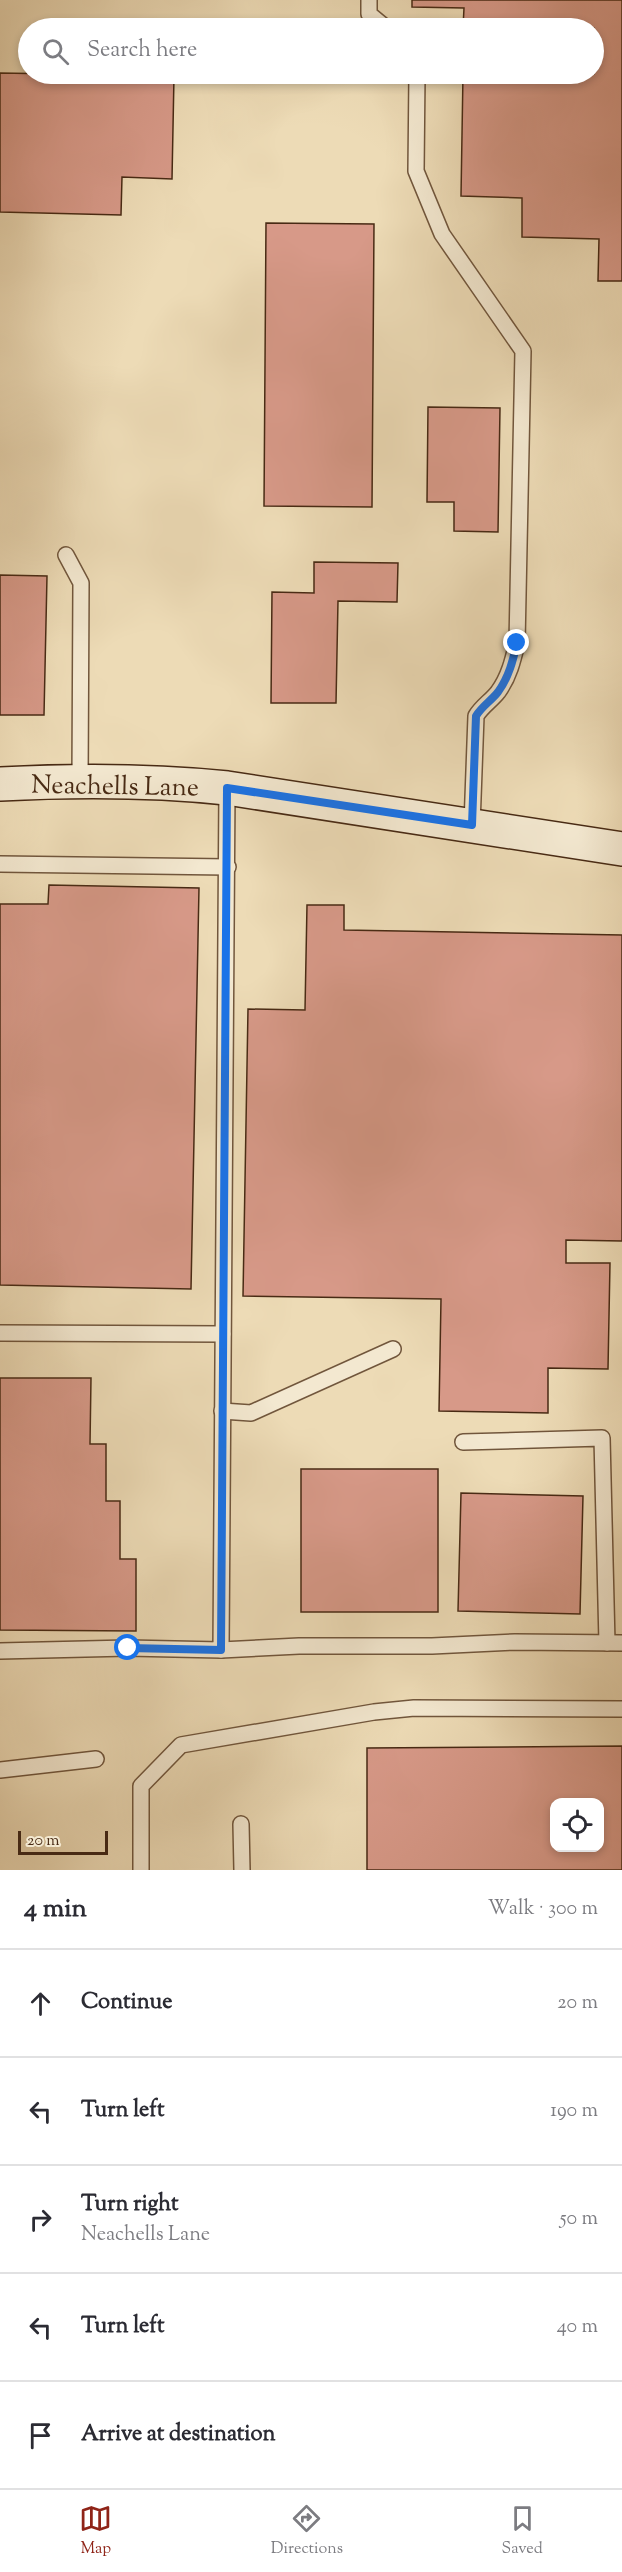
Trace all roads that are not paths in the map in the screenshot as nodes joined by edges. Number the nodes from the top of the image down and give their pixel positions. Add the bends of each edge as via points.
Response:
1 (369, 0) edge
2 (374, 18) edge
3 (417, 84) edge
4 (66, 555) dead end
5 (80, 780) junction
6 (0, 784) edge
7 (227, 788) junction
8 (472, 825) junction
9 (622, 849) edge
10 (0, 864) edge
11 (228, 867) junction
12 (0, 1333) edge
13 (223, 1334) junction
14 (393, 1348) dead end
15 (222, 1411) junction
16 (463, 1442) dead end
17 (615, 1643) edge
18 (221, 1650) junction
19 (0, 1651) edge
20 (622, 1709) edge
21 (96, 1759) dead end
22 (0, 1770) edge
23 (242, 1824) dead end
24 (141, 1870) edge
25 (242, 1870) edge

1 - 2 lane via 369,14
3 - 8 lane via 416,171 442,234 523,351 517,643 509,673 499,691 476,716
4 - 5 lane via 81,583
5 - 6 street, Neachells Lane
5 - 7 street, Neachells Lane
7 - 8 street, Neachells Lane
7 - 11 lane
8 - 9 street, Neachells Lane
10 - 11 lane
11 - 13 lane
12 - 13 lane
13 - 15 lane
14 - 15 lane via 251,1413
15 - 18 lane
16 - 17 lane via 602,1438
17 - 18 lane
18 - 19 lane
20 - 24 lane via 414,1708 181,1745 141,1786
21 - 22 lane
23 - 25 lane

